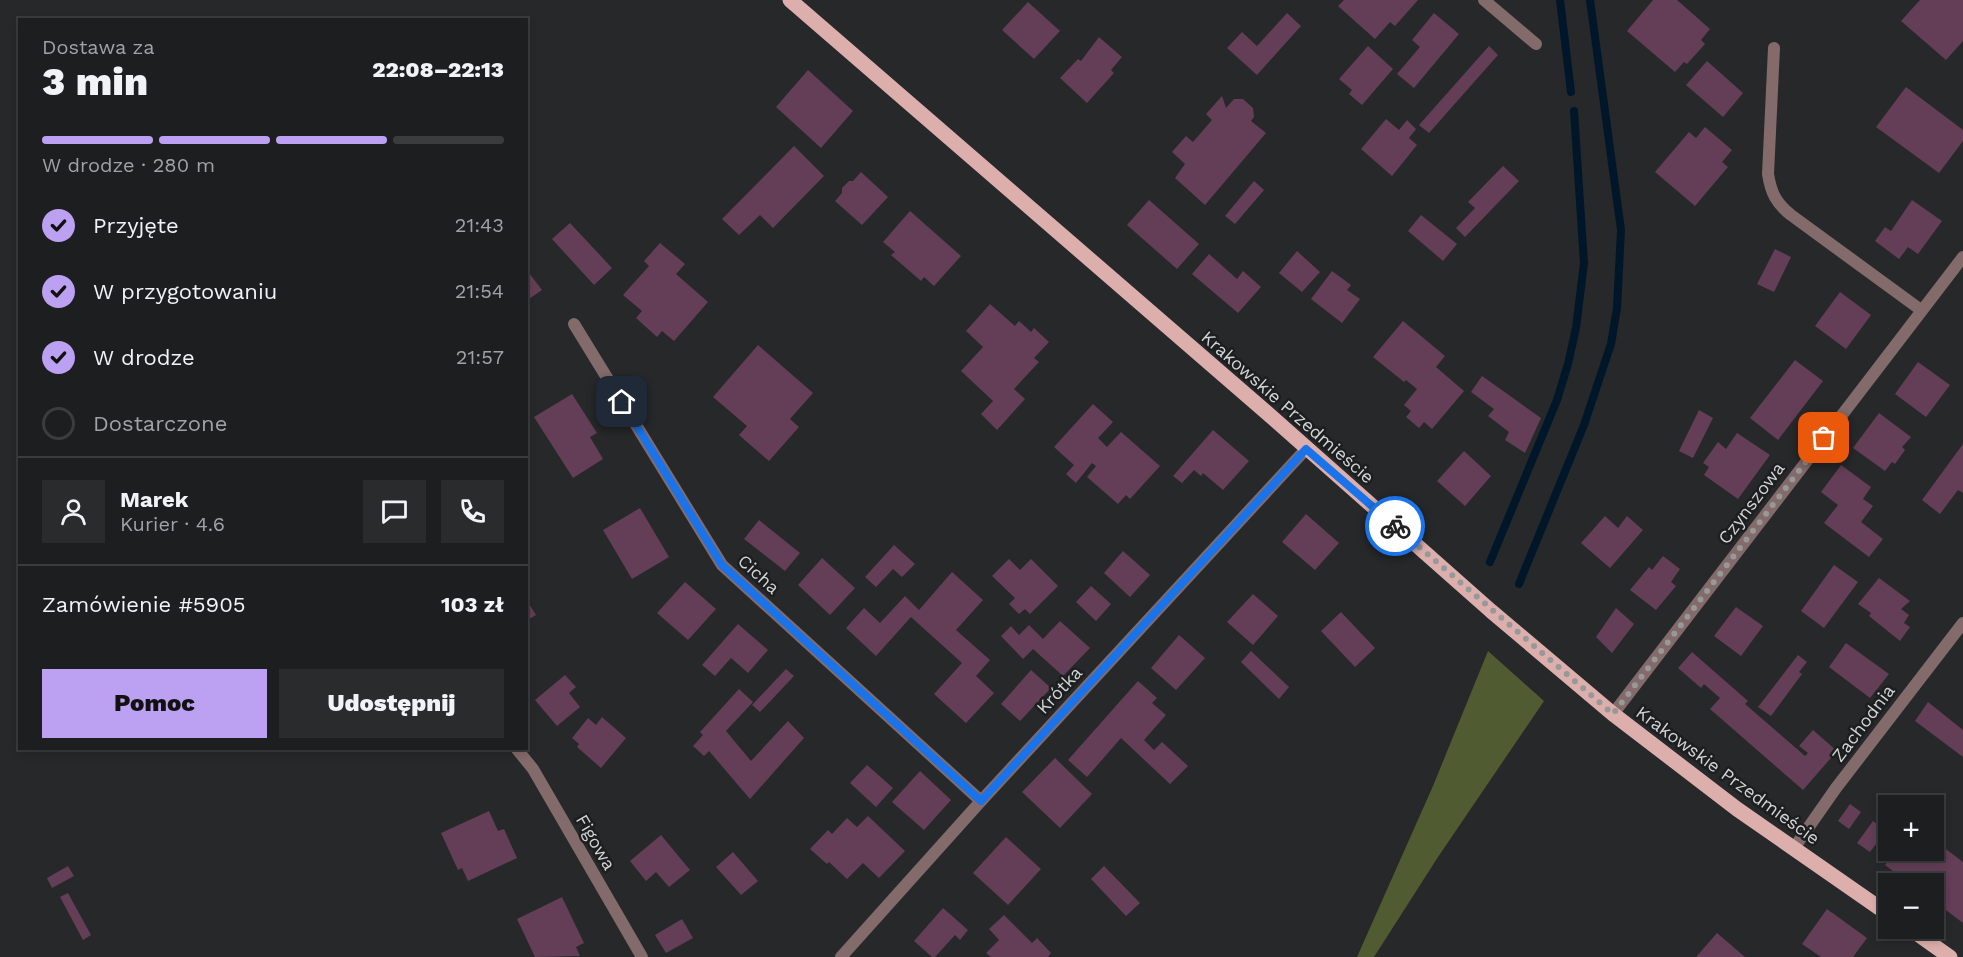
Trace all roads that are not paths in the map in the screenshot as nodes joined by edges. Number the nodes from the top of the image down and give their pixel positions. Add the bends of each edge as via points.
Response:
1 (790, 0) edge
2 (1484, 0) edge
3 (1536, 44) dead end
4 (1774, 48) dead end
5 (1963, 257) edge
6 (1921, 310) junction
7 (574, 324) dead end
8 (1306, 449) junction
9 (1963, 622) edge
10 (1613, 714) junction
11 (518, 750) edge
12 (981, 801) junction
13 (1794, 848) junction
14 (1878, 907) edge
15 (1925, 939) edge
16 (642, 957) edge
17 (841, 957) edge
18 (1950, 957) edge

1 - 8 main road, Krakowskie Przedmieście
2 - 3 street
4 - 6 street via 1768,174 1775,200
5 - 6 street, Czynszowa
6 - 10 street, Czynszowa
7 - 12 street, Cicha via 722,565
8 - 10 main road, Krakowskie Przedmieście
8 - 12 street, Krótka
9 - 13 street, Zachodnia
10 - 13 main road, Krakowskie Przedmieście
11 - 16 street, Figowa via 533,769
12 - 17 street, Krótka
13 - 14 main road, Krakowskie Przedmieście
15 - 18 main road

